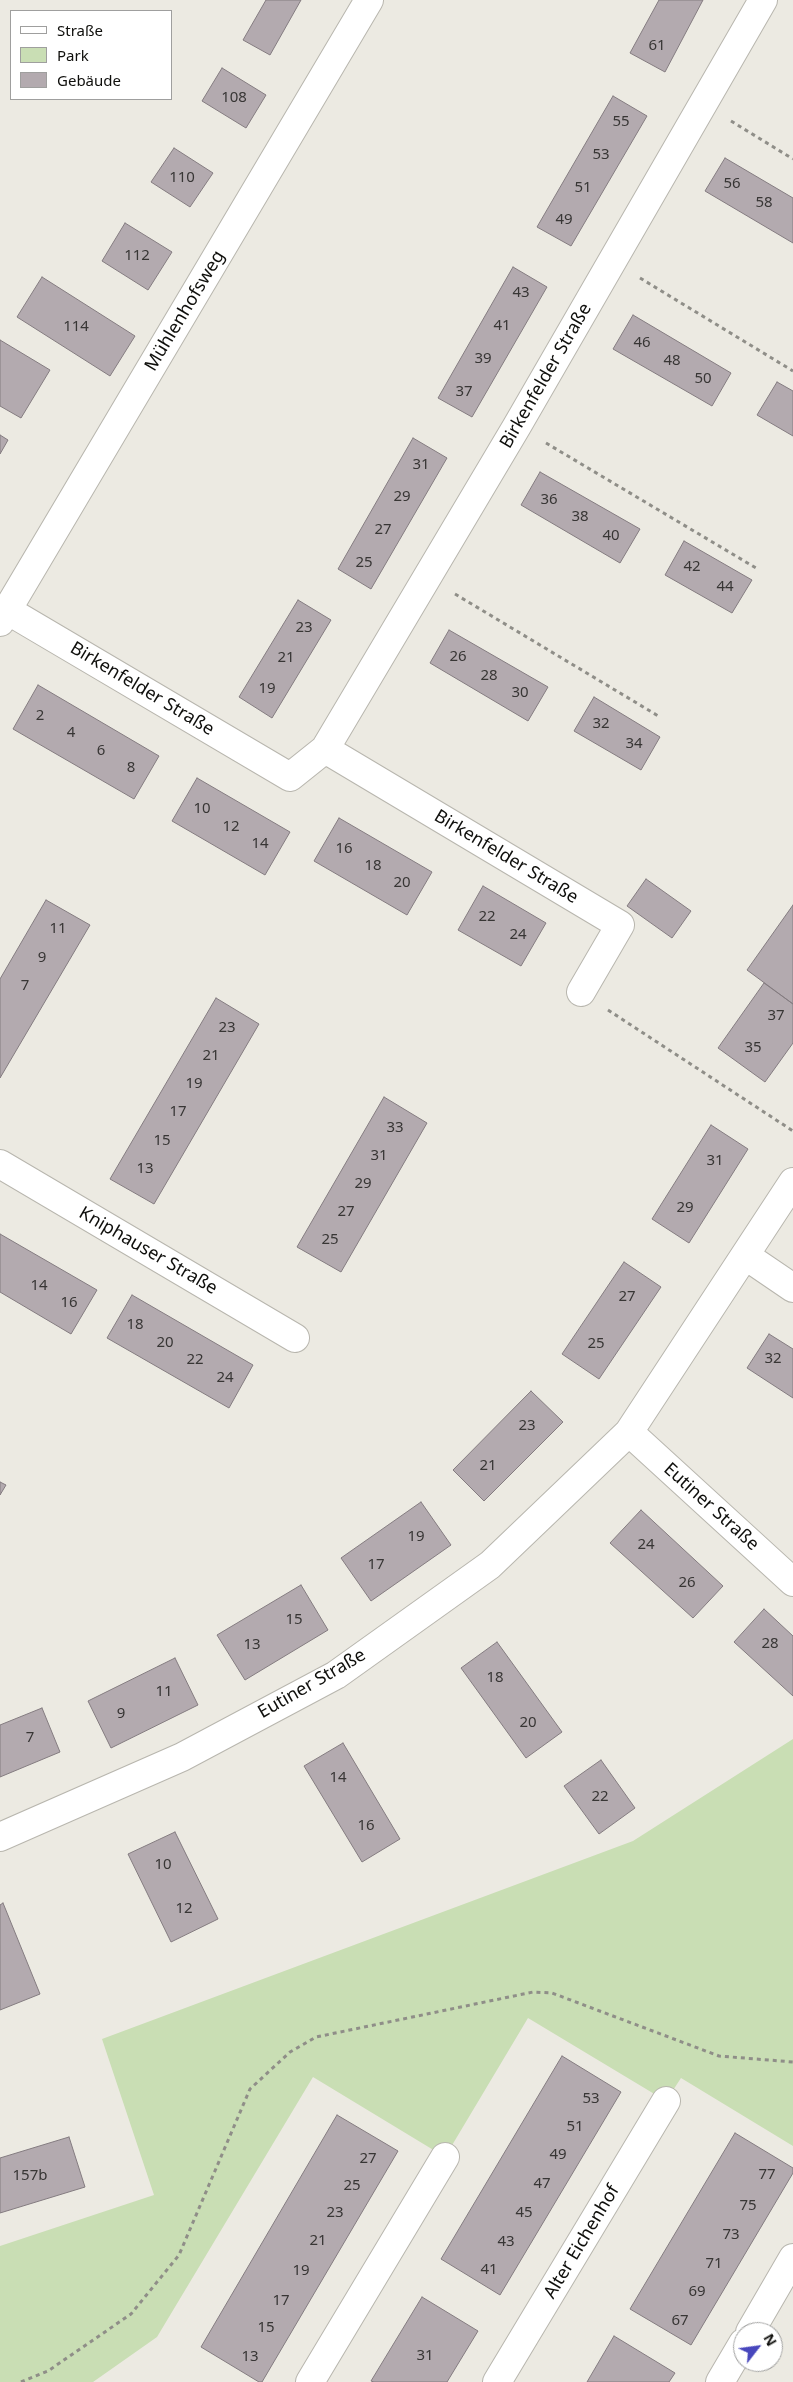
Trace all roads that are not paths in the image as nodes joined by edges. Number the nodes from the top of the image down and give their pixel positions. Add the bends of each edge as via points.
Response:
1 (369, 0) edge
2 (763, 0) edge
3 (4, 616) edge
4 (325, 749) junction
5 (581, 992) road end
6 (0, 1164) edge
7 (793, 1182) edge
8 (746, 1256) junction
9 (793, 1288) edge
10 (295, 1338) dead end
11 (629, 1432) junction
12 (793, 1582) edge
13 (0, 1837) edge
14 (666, 2101) dead end
15 (445, 2157) dead end
16 (793, 2258) edge
17 (756, 2322) edge
18 (733, 2360) edge
19 (310, 2382) edge
20 (497, 2382) edge
21 (720, 2382) edge

1 - 3 street, Mühlenhofsweg
2 - 4 street, Birkenfelder Straße via 613,262
3 - 4 street, Birkenfelder Straße via 290,777
4 - 5 street, Birkenfelder Straße via 620,925
6 - 10 street, Kniphauser Straße
7 - 8 street, Eutiner Straße
8 - 9 street
8 - 11 street, Eutiner Straße
11 - 12 street, Eutiner Straße
11 - 13 street, Eutiner Straße via 490,1565 336,1675 182,1757
14 - 20 street, Alter Eichenhof
15 - 19 street
16 - 17 street
18 - 21 street

